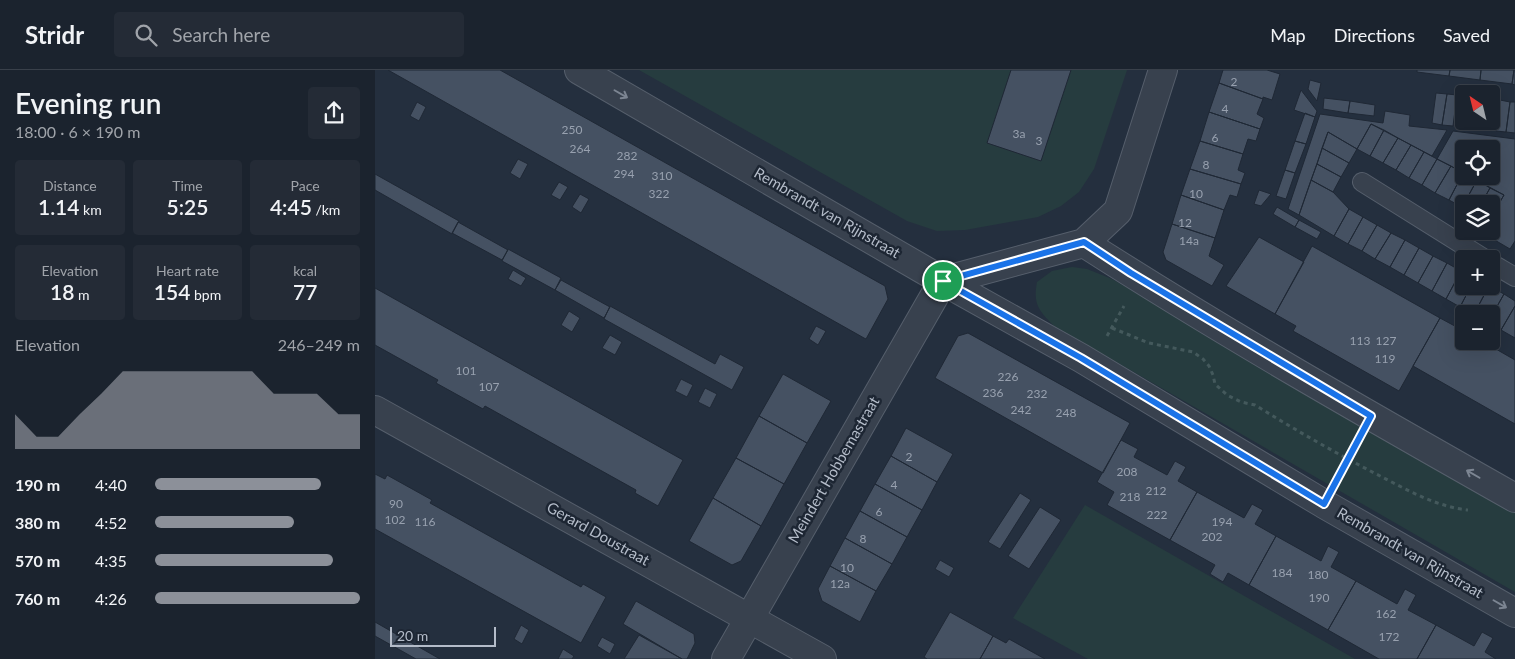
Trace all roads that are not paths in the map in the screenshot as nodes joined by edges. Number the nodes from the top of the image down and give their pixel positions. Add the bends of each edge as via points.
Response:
1 (579, 70) edge
2 (1163, 70) edge
3 (1362, 182) dead end
4 (1084, 242) junction
5 (1471, 250) edge
6 (1500, 267) edge
7 (1514, 274) edge
8 (943, 281) junction
9 (375, 410) edge
10 (1515, 498) edge
11 (1515, 613) edge
12 (749, 618) junction
13 (726, 659) edge
14 (821, 659) edge

1 -> 8 street, Rembrandt van Rijnstraat
2 - 4 street via 1119,211
3 - 5 lane
4 - 8 street
10 -> 4 street via 1371,416
6 - 7 lane
8 -> 11 street, Rembrandt van Rijnstraat via 1091,364 1324,504
8 - 12 street, Meindert Hobbemastraat
9 - 12 street, Gerard Doustraat
12 - 13 street, Meindert Hobbemastraat
12 - 14 street, Gerard Doustraat

